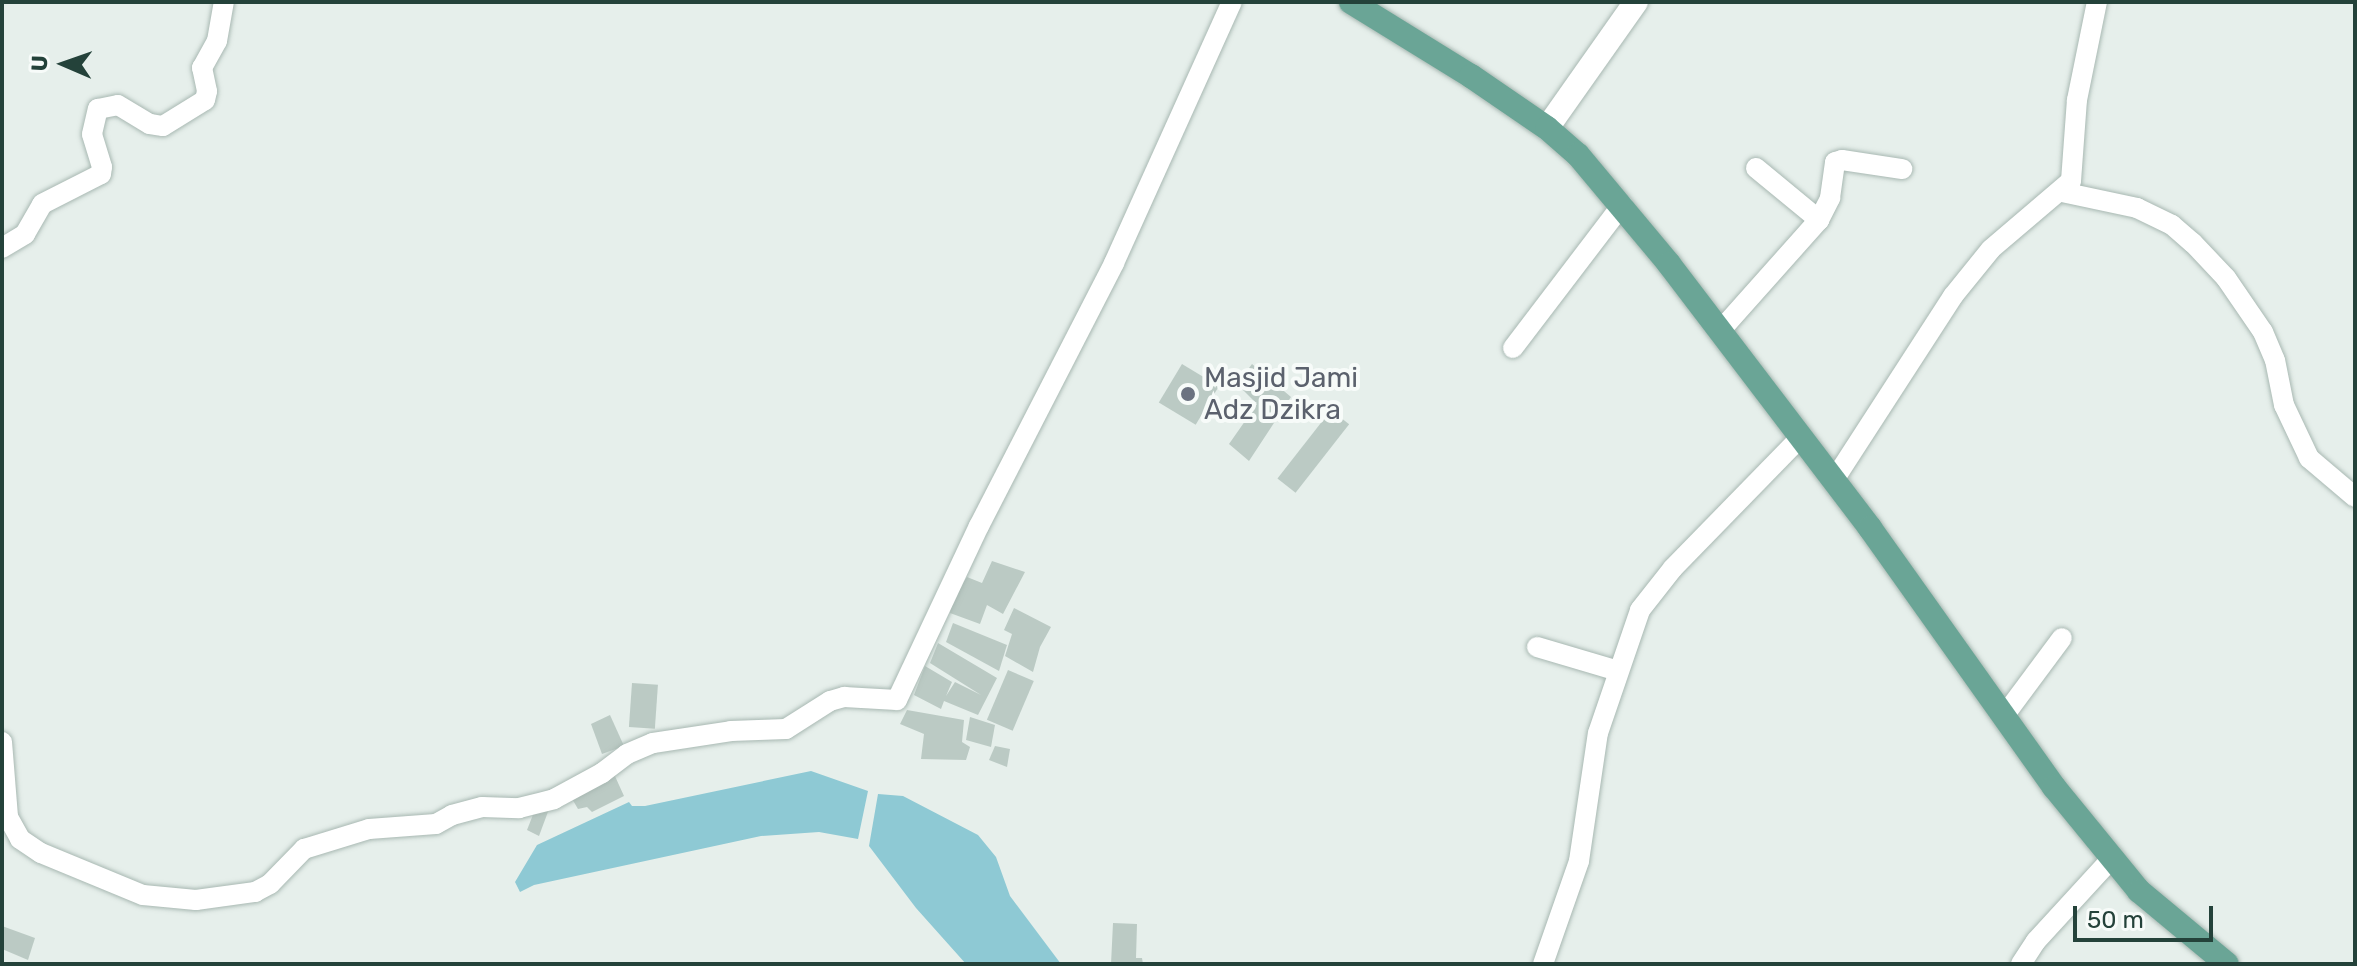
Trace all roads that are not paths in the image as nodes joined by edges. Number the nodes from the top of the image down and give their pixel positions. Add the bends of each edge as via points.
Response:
1 (224, 2) edge
2 (1232, 2) edge
3 (1351, 2) edge
4 (1636, 2) edge
5 (2097, 2) edge
6 (1547, 128) junction
7 (1756, 168) dead end
8 (1902, 169) dead end
9 (2062, 192) junction
10 (1622, 205) junction
11 (1819, 220) junction
12 (2, 248) edge
13 (1720, 331) junction
14 (1513, 348) dead end
15 (1801, 437) junction
16 (1834, 480) junction
17 (2355, 497) edge
18 (2062, 638) dead end
19 (1537, 647) dead end
20 (1618, 671) junction
21 (2004, 716) junction
22 (2, 742) edge
23 (2112, 858) junction
24 (1543, 964) edge
25 (2021, 964) edge
26 (2227, 964) edge

1 - 12 street via 217,41 202,68 205,100 163,126 118,105 98,109 92,134 101,174 42,204 25,234
2 - 22 street via 1114,263 897,700 844,697 786,729 653,743 554,799 519,808 482,807 436,824 369,829 304,849 255,892 181,900 143,895 41,853 20,839 8,817
3 - 6 main road
4 - 6 street
5 - 9 street via 2077,100 2075,163
6 - 10 main road
7 - 11 street
8 - 11 street via 1835,162 1830,198
9 - 16 street via 2013,227 1953,296
9 - 17 street via 2137,208 2172,225 2193,243 2226,278 2263,332 2284,405 2309,458
10 - 13 main road
10 - 14 street
11 - 13 street
13 - 15 main road
15 - 16 main road
15 - 20 street via 1650,596 1631,628
16 - 21 main road
18 - 21 street
19 - 20 street
20 - 24 street via 1594,748 1579,861
21 - 23 main road
23 - 25 street
23 - 26 main road via 2139,891

